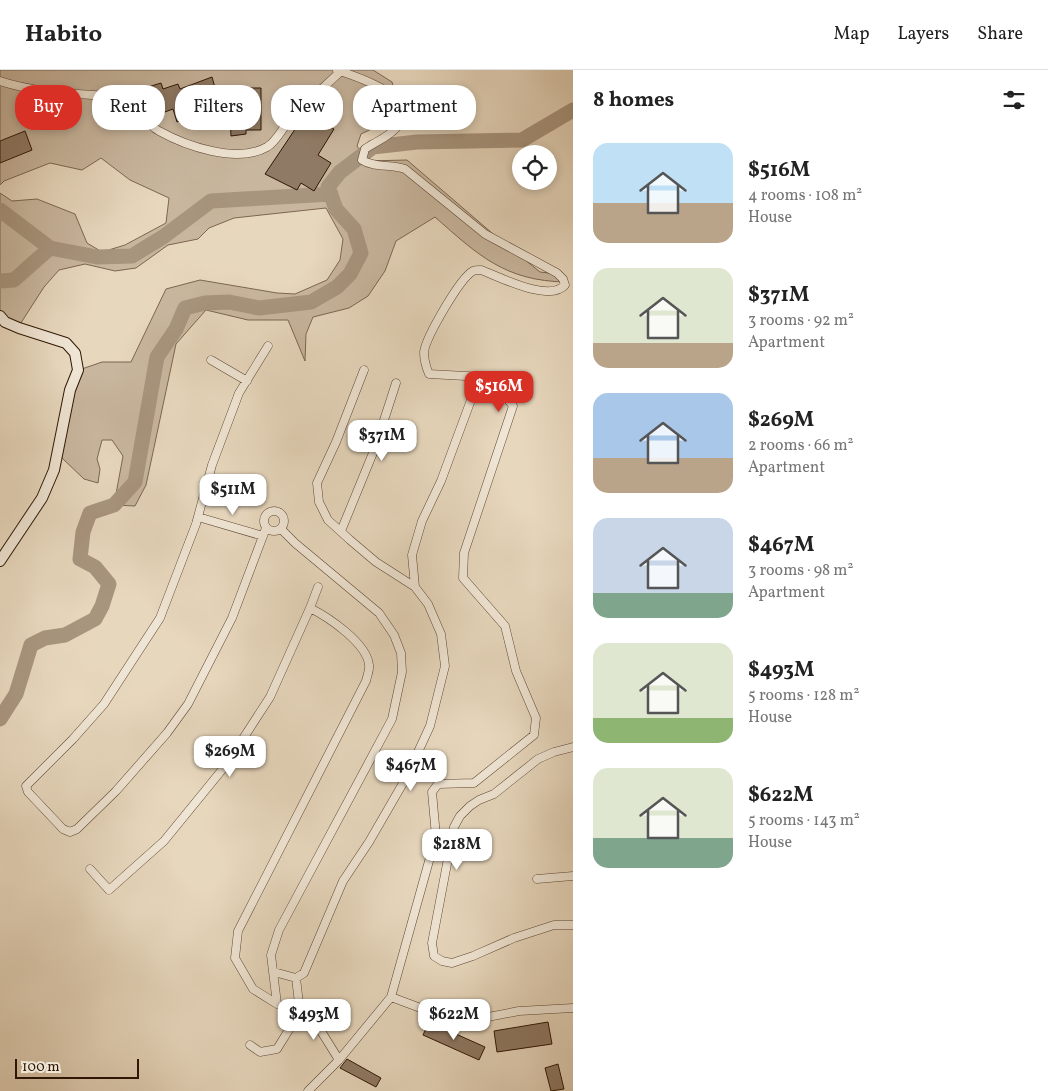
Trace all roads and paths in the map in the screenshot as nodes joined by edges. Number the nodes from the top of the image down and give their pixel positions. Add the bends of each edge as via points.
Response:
1 (339, 71) edge
2 (0, 81) edge
3 (573, 286) edge
4 (560, 290) junction
5 (0, 316) edge
6 (268, 346) dead end
7 (211, 360) dead end
8 (364, 370) dead end
9 (247, 381) junction
10 (396, 383) dead end
11 (471, 400) dead end
12 (198, 517) junction
13 (266, 528) junction
14 (281, 529) junction
15 (341, 531) junction
16 (263, 536) junction
17 (0, 561) edge
18 (318, 587) dead end
19 (415, 587) junction
20 (310, 608) junction
21 (573, 748) edge
22 (90, 869) dead end
23 (573, 876) edge
24 (536, 879) dead end
25 (573, 925) edge
26 (274, 972) junction
27 (296, 978) junction
28 (391, 997) junction
29 (277, 1004) junction
30 (573, 1008) edge
31 (300, 1012) junction
32 (250, 1045) dead end
33 (339, 1060) junction
34 (308, 1091) edge

1 - 2 street via 297,112 268,147 251,153 197,149 177,141 153,128 140,105 129,96 74,94
1 - 4 street via 365,78 398,100 403,112 397,127 365,149 362,160 405,169 485,234 556,272 565,285
3 - 4 street
4 - 28 street via 537,290 474,270 454,294 424,350 424,363 429,374 484,377 513,406 464,553 463,578 505,626 516,671 536,718 534,735 474,783 438,784 432,792 436,836
5 - 17 street via 19,328 66,343 76,353 78,370 70,390 54,470 42,498
6 - 9 street
7 - 9 street
8 - 15 street via 318,483 319,502 328,520
9 - 12 street via 239,393 212,465
10 - 15 street via 375,448
11 - 19 street via 422,521 412,555
12 - 16 street
12 - 16 street via 160,618 104,704 26,786 63,830 70,832 77,828 116,791 188,704 232,618
13 - 14 street
13 - 14 street via 264,518 272,510 278,511 285,519
13 - 16 street
14 - 26 street via 379,613 394,635 401,654 402,672 392,719 280,930 271,955
15 - 19 street via 376,562
18 - 20 street
19 - 27 street via 428,604 441,634 445,666 430,726 406,778 343,881 304,973
20 - 22 street via 270,697 226,765 164,841 109,890
20 - 29 street via 330,618 343,630 364,652 370,665 366,681 238,931 235,958 253,989
21 - 25 street via 538,759 460,816 454,827 432,943 434,956 452,963 554,925
23 - 24 street
26 - 27 street
26 - 29 street
27 - 31 street
28 - 30 street via 462,1022 519,1011
28 - 33 street
29 - 31 street
31 - 32 street via 277,1049 260,1052
31 - 33 street via 316,1023
33 - 34 street

